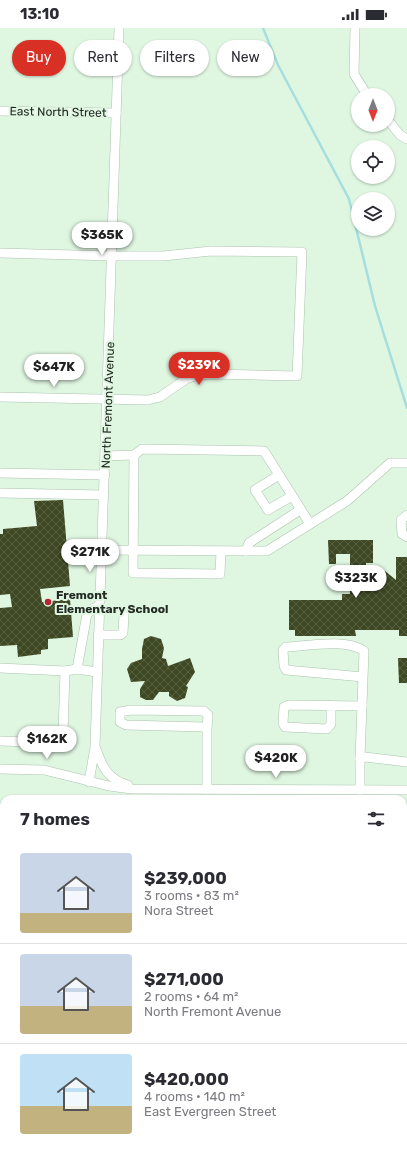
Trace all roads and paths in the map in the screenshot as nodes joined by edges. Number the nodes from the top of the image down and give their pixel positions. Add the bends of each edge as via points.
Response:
1 (120, 28) edge
2 (355, 28) edge
3 (363, 88) edge
4 (0, 111) edge
5 (116, 114) junction
6 (395, 129) edge
7 (407, 139) edge
8 (0, 253) edge
9 (113, 256) junction
10 (0, 397) edge
11 (108, 399) junction
12 (134, 455) junction
13 (106, 456) junction
14 (407, 463) edge
15 (0, 473) edge
16 (105, 475) junction
17 (279, 475) junction
18 (0, 493) edge
19 (104, 495) junction
20 (292, 496) junction
21 (300, 510) junction
22 (407, 515) edge
23 (310, 524) junction
24 (407, 537) edge
25 (102, 550) junction
26 (133, 550) junction
27 (221, 551) junction
28 (246, 551) junction
29 (100, 606) junction
30 (124, 615) dead end
31 (98, 635) junction
32 (0, 668) edge
33 (77, 669) junction
34 (65, 671) junction
35 (97, 672) junction
36 (363, 677) junction
37 (331, 705) junction
38 (362, 706) junction
39 (207, 730) junction
40 (0, 741) edge
41 (95, 747) junction
42 (360, 759) junction
43 (407, 762) edge
44 (0, 769) edge
45 (89, 782) junction
46 (144, 789) junction
47 (207, 789) junction
48 (360, 790) junction
49 (407, 790) edge

1 - 5 street, North Fremont Avenue
2 - 3 street via 354,74
4 - 5 street, East North Street
5 - 9 street, North Fremont Avenue
6 - 7 street
8 - 9 street
9 - 11 street, North Fremont Avenue
9 - 11 street via 162,256 211,251 302,252 297,376 210,374 186,379 160,397 148,400
10 - 11 street
11 - 13 street, North Fremont Avenue
12 - 13 street
12 - 17 street via 142,449 264,451
12 - 26 street
13 - 16 street, North Fremont Avenue
14 - 23 street via 390,463 347,501
15 - 16 street
16 - 19 street, North Fremont Avenue
17 - 20 street
17 - 20 street via 255,490 268,510
18 - 19 street
19 - 25 street, North Fremont Avenue
20 - 21 street
21 - 23 street
21 - 28 street via 249,543
22 - 24 street via 401,520 400,526 402,534
23 - 28 street via 267,551
25 - 26 street
25 - 29 street, North Fremont Avenue
26 - 27 street
26 - 27 street via 133,573 220,574
27 - 28 street
29 - 31 street, North Fremont Avenue
29 - 33 street via 87,614
30 - 31 street via 123,633
31 - 35 street, North Fremont Avenue
32 - 34 street
33 - 34 street
33 - 35 street
34 - 40 street via 61,742
35 - 41 street, North Fremont Avenue
36 - 36 street via 364,650 344,644 286,647 283,650 286,670
36 - 38 street
37 - 37 street via 284,707 283,723 286,728 327,729 331,724
37 - 38 street
38 - 42 street
39 - 39 street via 202,726 126,725 120,722 120,712 204,711 207,712
39 - 47 street
41 - 45 street, North Fremont Avenue
41 - 46 street via 104,769 111,777 119,783
42 - 43 street via 365,757
42 - 48 street
44 - 45 street via 44,770
45 - 46 street via 120,788
46 - 47 street
47 - 48 street
48 - 49 street

